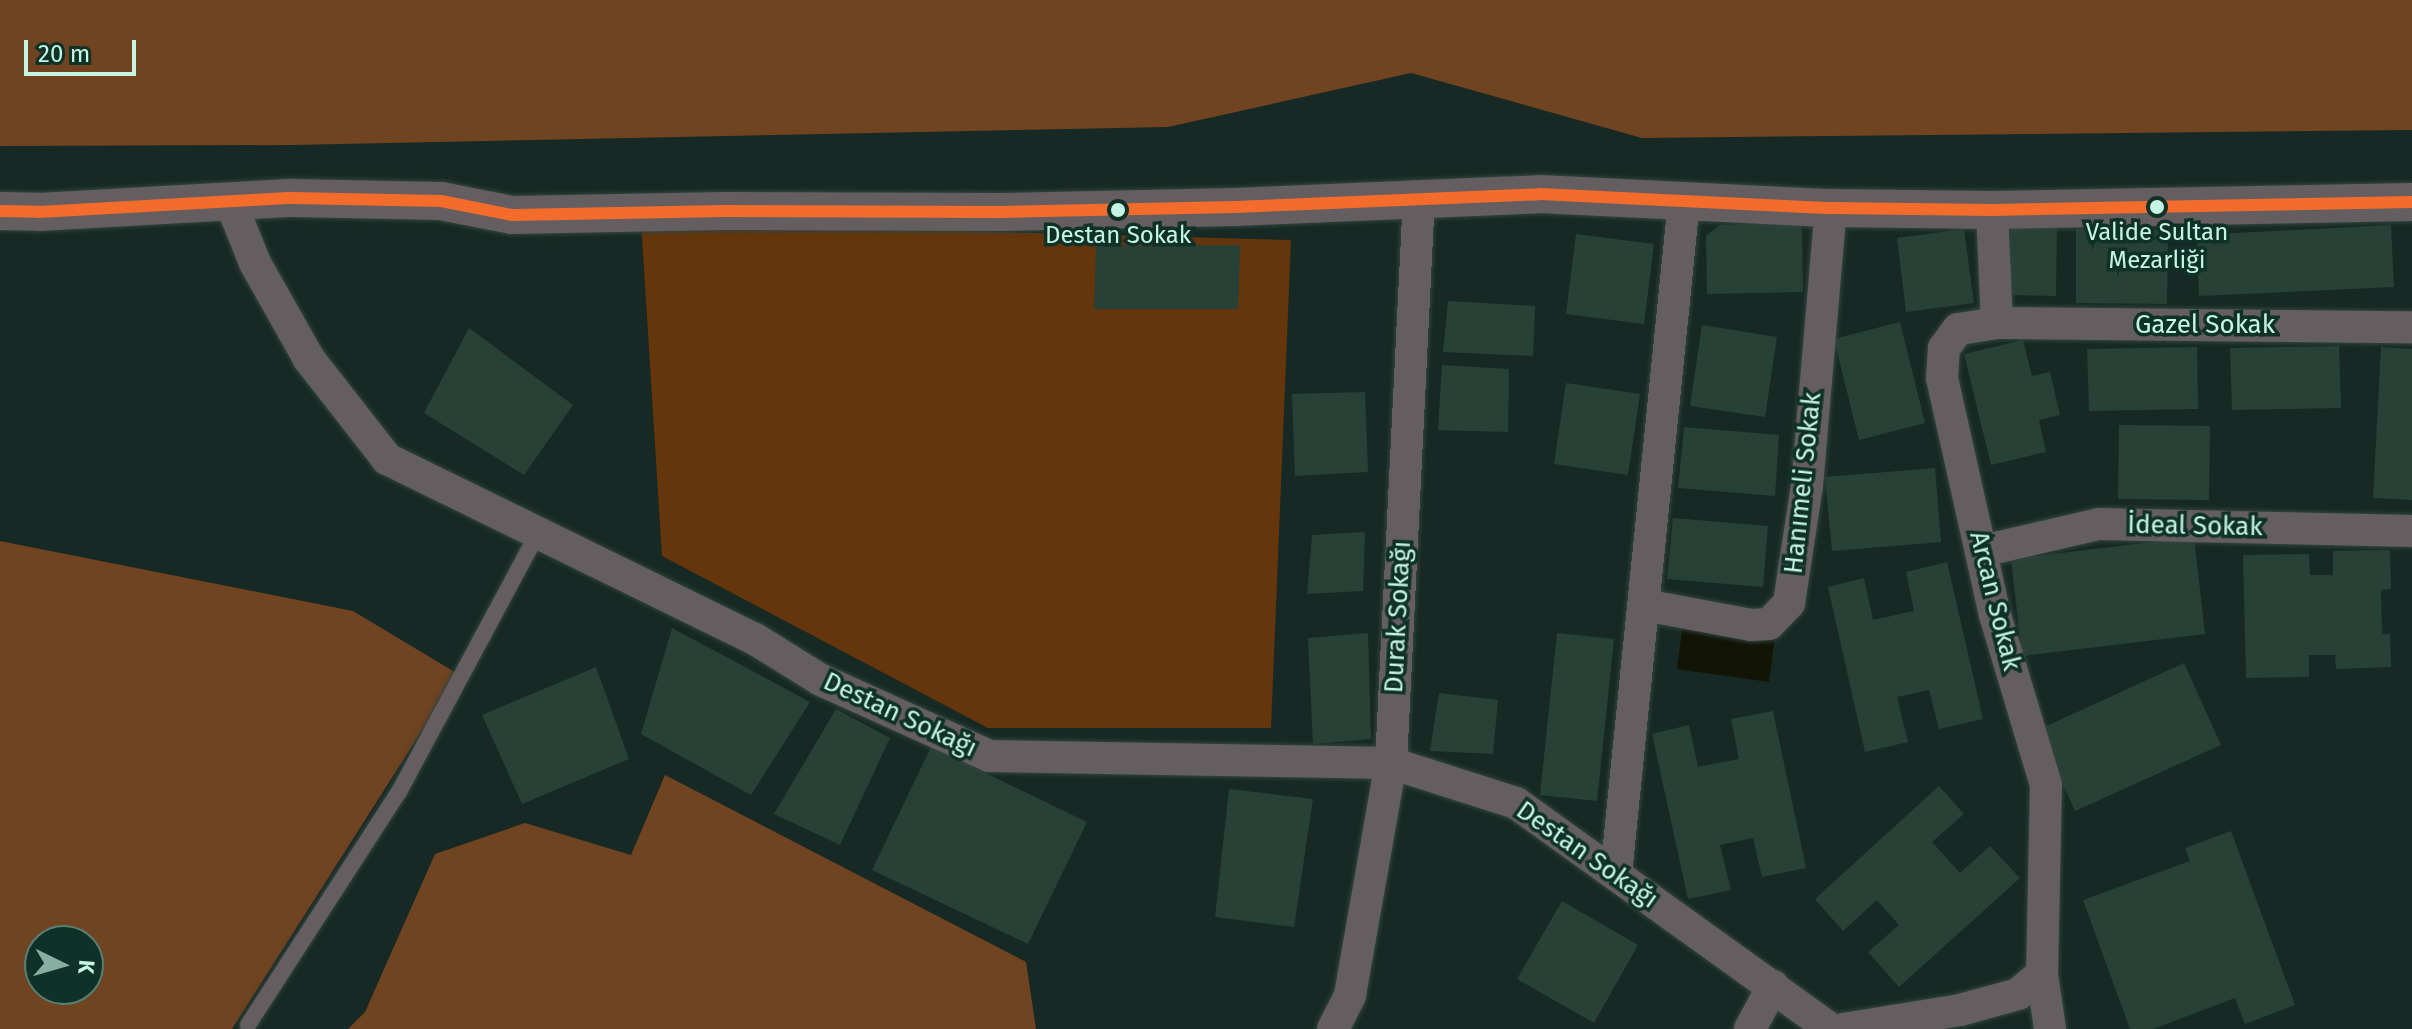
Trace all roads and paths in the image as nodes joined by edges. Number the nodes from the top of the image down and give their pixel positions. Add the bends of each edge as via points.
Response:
1 (1419, 197) junction
2 (1684, 201) junction
3 (2412, 202) edge
4 (231, 203) junction
5 (1831, 208) junction
6 (1992, 210) junction
7 (0, 211) edge
8 (1997, 323) junction
9 (2412, 327) edge
10 (2412, 531) edge
11 (538, 533) junction
12 (1982, 551) junction
13 (1644, 605) junction
14 (1391, 763) junction
15 (1616, 874) junction
16 (2042, 974) junction
17 (1773, 986) junction
18 (248, 1025) dead end
19 (1333, 1029) edge
20 (1750, 1029) edge
21 (1830, 1029) edge
22 (1843, 1029) edge
23 (2050, 1029) edge

1 - 2 street via 1540,194
1 - 4 street via 1189,208 512,215 441,201 293,198
1 - 14 street, Durak Sokağı
2 - 5 street
2 - 13 street
3 - 6 street
4 - 7 street
4 - 11 street, Destan Sokağı via 255,263 309,359 387,459
5 - 6 street
5 - 13 street, Hanımeli Sokak via 1807,486 1789,603 1769,624 1751,625
6 - 8 street
8 - 9 street, Gazel Sokak
8 - 12 street, Arcan Sokak via 1958,329 1944,348 1942,378
10 - 12 street, İdeal Sokak via 2099,524
11 - 14 street, Destan Sokağı via 755,639 821,680 989,756
11 - 18 lane via 399,792
12 - 16 street, Arcan Sokak via 1995,615 2046,785
13 - 15 street
14 - 15 street, Destan Sokağı via 1516,803
14 - 19 street, Durak Sokağı via 1350,995
15 - 17 street, Destan Sokağı
16 - 22 street via 2018,994 1975,1006
16 - 23 street, Arcan Sokak
17 - 20 street
17 - 21 street, Destan Sokağı

